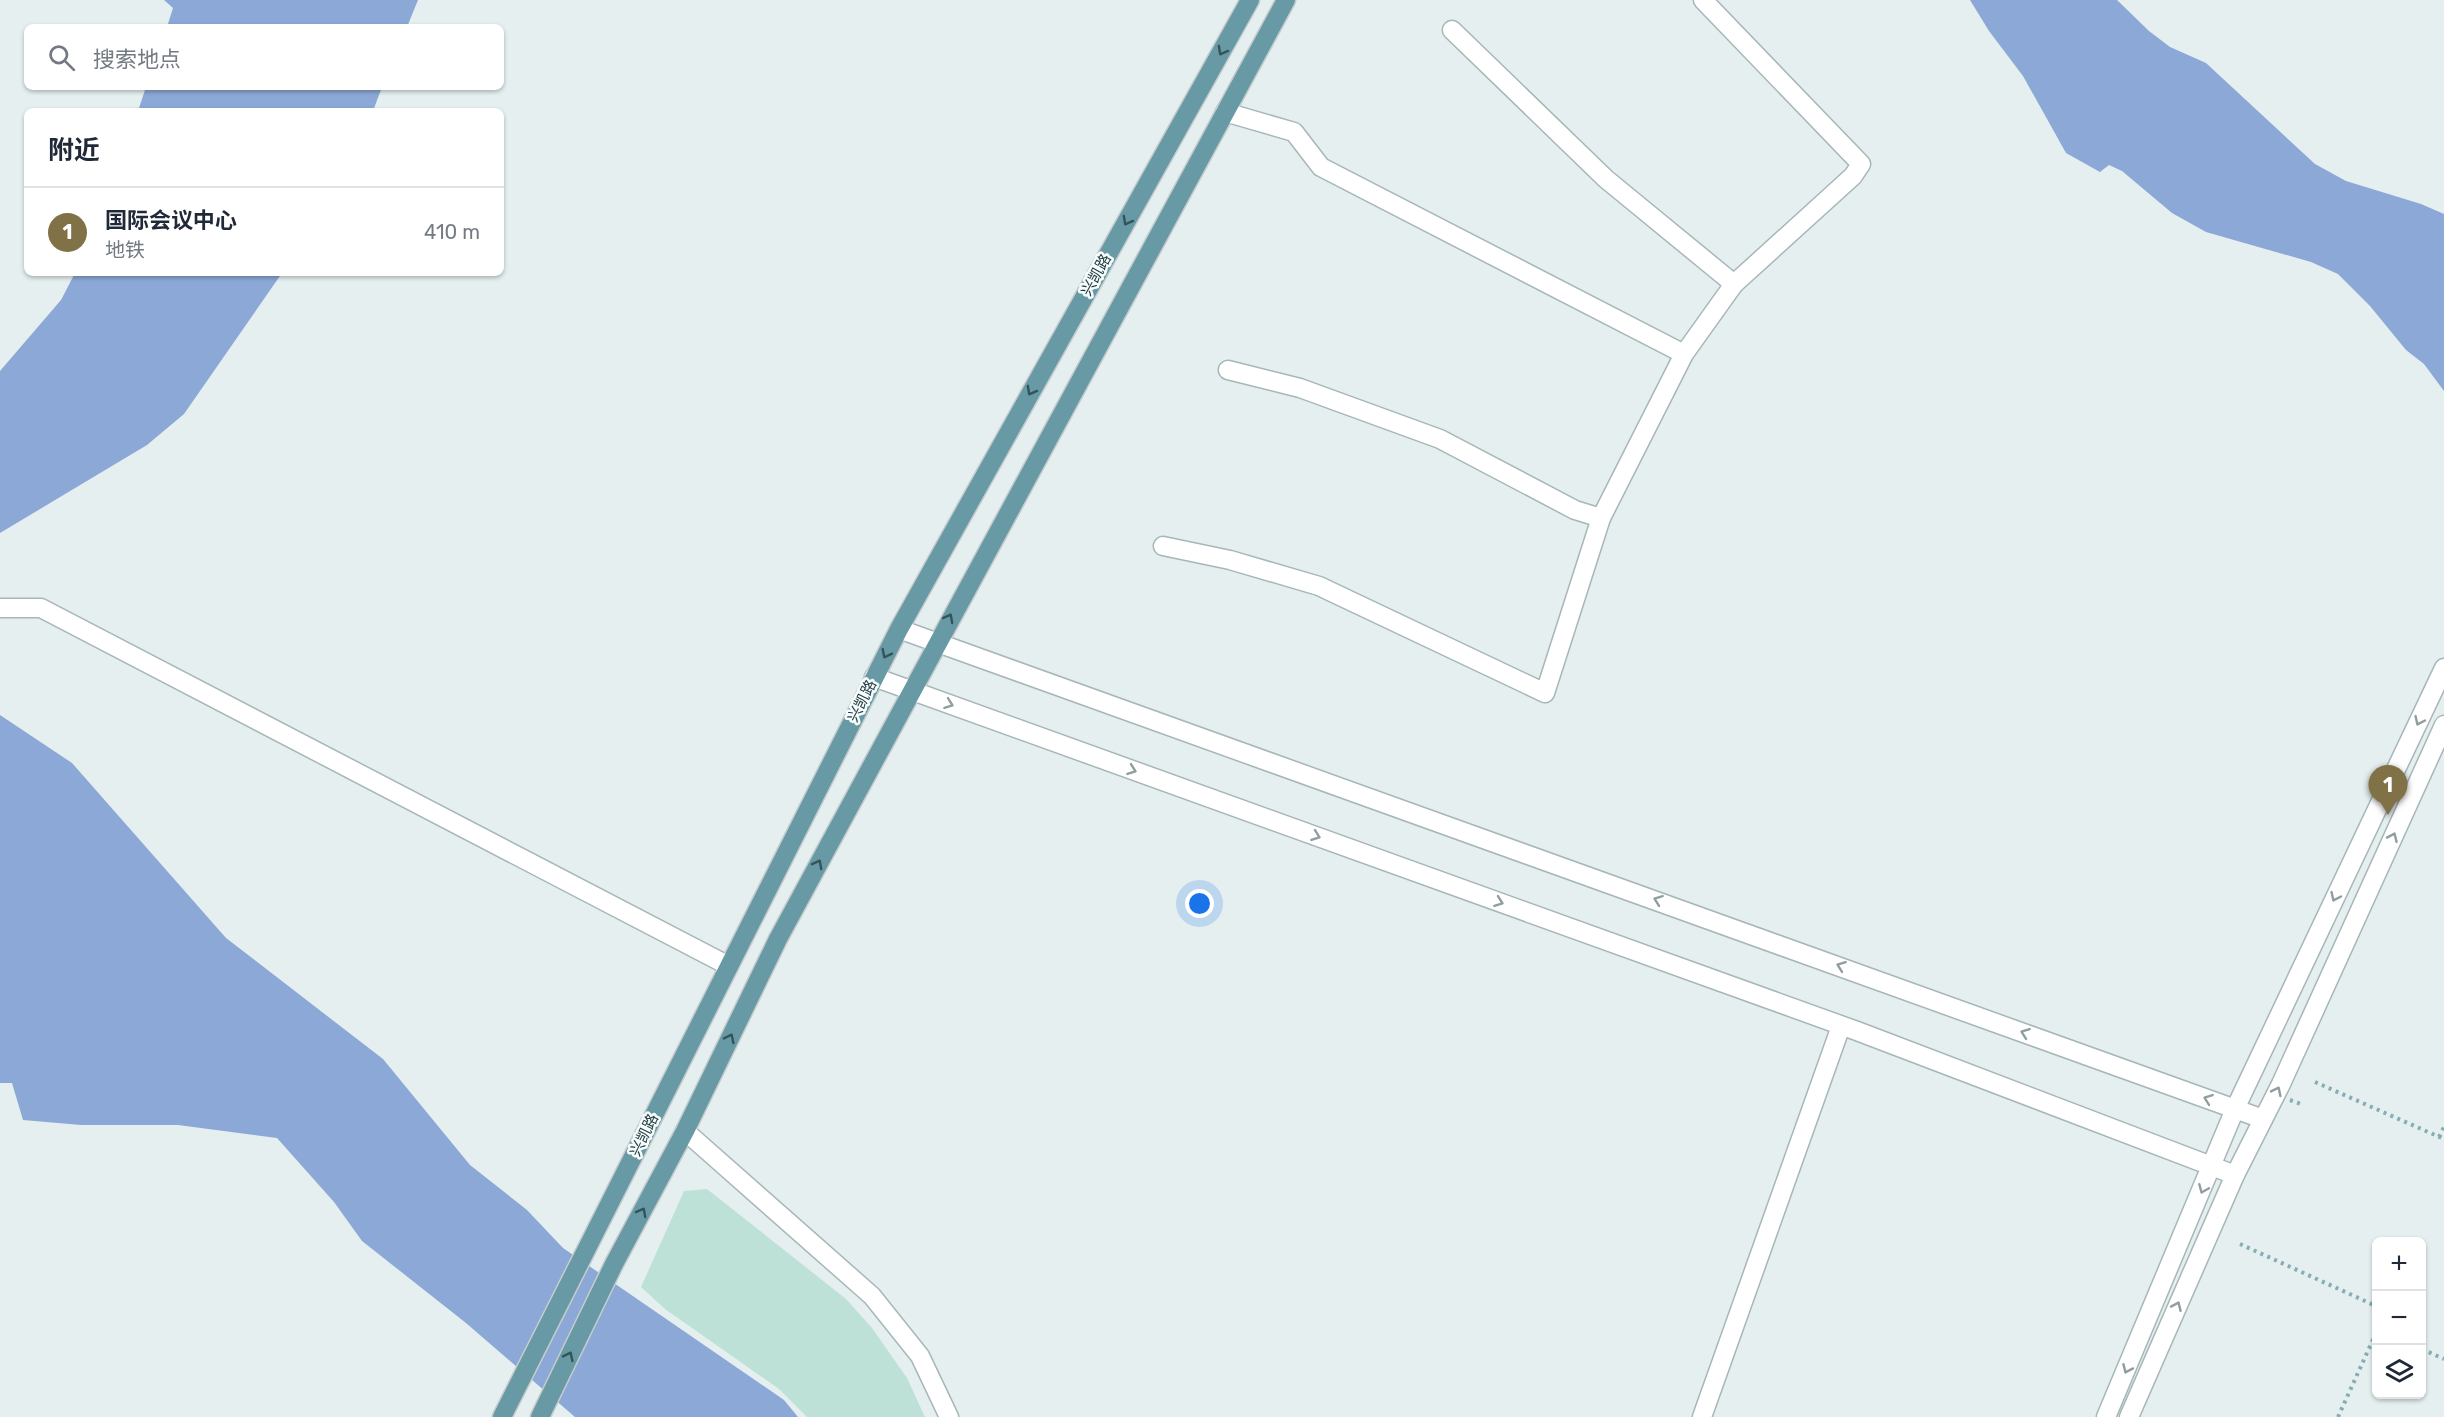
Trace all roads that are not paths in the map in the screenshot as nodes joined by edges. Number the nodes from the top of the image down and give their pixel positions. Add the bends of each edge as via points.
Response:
1 (1250, 0) edge
2 (1286, 0) edge
3 (1703, 0) edge
4 (1452, 30) dead end
5 (1225, 112) junction
6 (1734, 284) junction
7 (1684, 354) junction
8 (1228, 370) dead end
9 (1600, 518) junction
10 (1162, 546) dead end
11 (0, 608) edge
12 (898, 628) junction
13 (936, 643) junction
14 (2444, 668) edge
15 (874, 677) junction
16 (912, 690) junction
17 (2444, 725) edge
18 (727, 965) junction
19 (1841, 1026) junction
20 (2235, 1108) junction
21 (2263, 1119) junction
22 (685, 1131) junction
23 (2212, 1167) junction
24 (2235, 1175) junction
25 (542, 1413) edge
26 (502, 1417) edge
27 (950, 1417) edge
28 (1702, 1417) edge
29 (2106, 1417) edge
30 (2129, 1417) edge

1 -> 12 main road, 兴凯路
2 - 5 main road
3 - 6 street via 1861,164 1853,176
4 - 6 street via 1606,179
5 - 7 street via 1294,132 1321,167
13 -> 5 main road
6 - 7 street
7 - 9 street
8 - 9 street via 1300,388 1440,439 1575,510
9 - 10 street via 1545,693 1320,586 1230,560
11 - 18 street via 41,608
12 - 13 street
12 -> 15 main road, 兴凯路
13 - 16 main road
20 -> 13 street
14 -> 20 street
15 - 16 street
15 - 18 main road, 兴凯路
16 -> 19 street
22 -> 16 main road via 778,939
21 -> 17 street
18 - 26 main road, 兴凯路
19 - 23 street
19 - 28 street
20 - 21 street
20 - 23 street
21 - 24 street
25 -> 22 main road via 614,1264
22 - 27 street via 872,1296 920,1356
23 - 24 street
23 -> 29 street
30 -> 24 street

